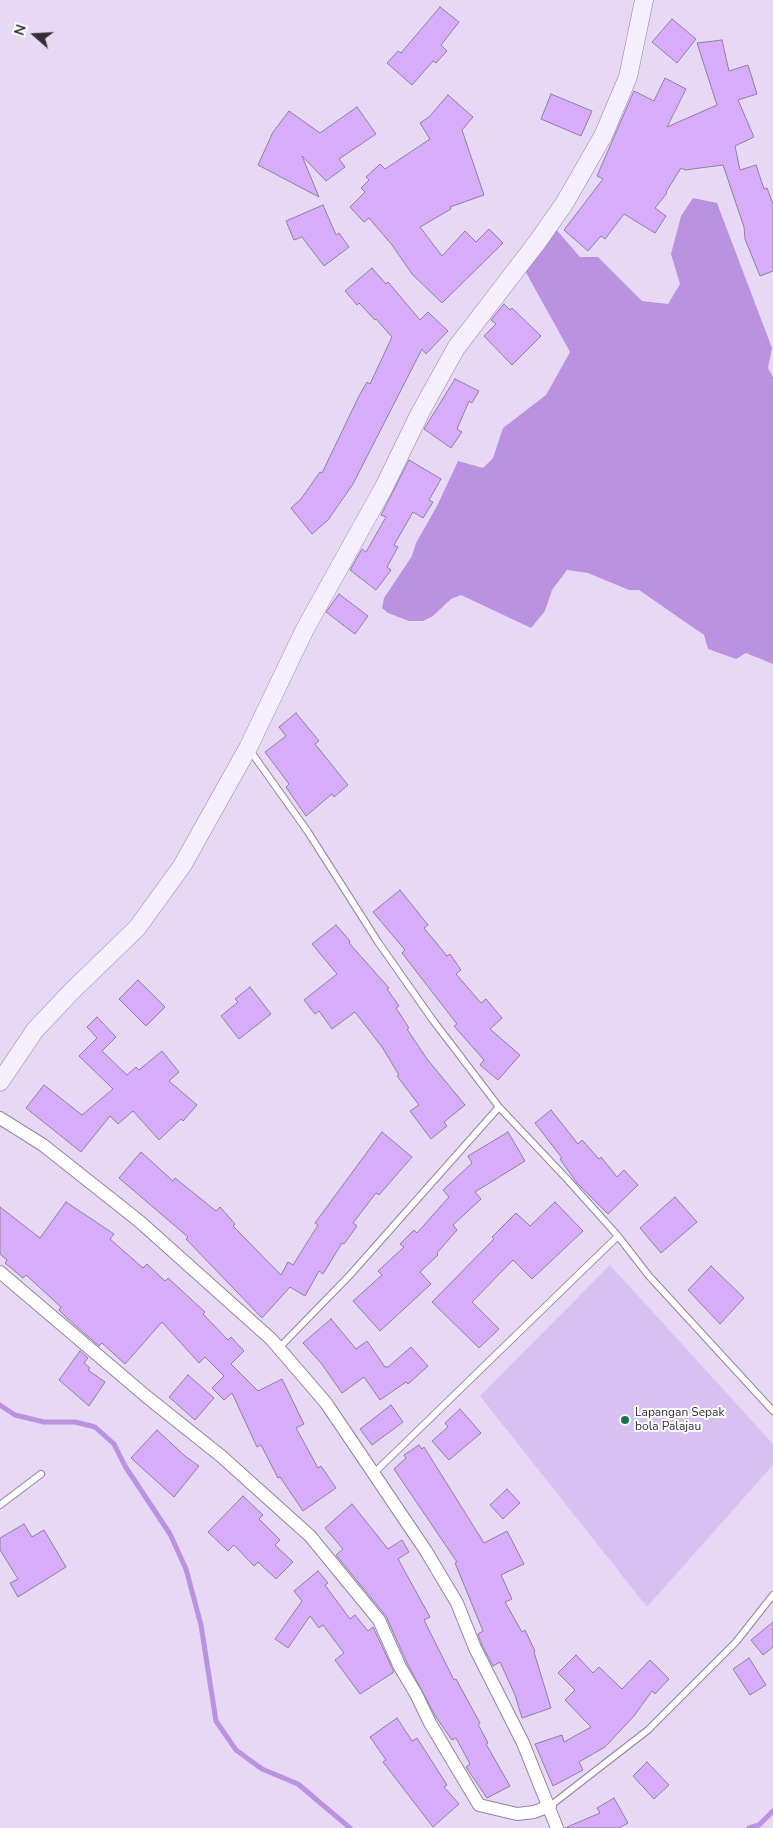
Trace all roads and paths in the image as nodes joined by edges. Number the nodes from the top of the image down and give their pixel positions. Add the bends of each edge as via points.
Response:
1 (644, 0) edge
2 (248, 748) junction
3 (0, 1082) edge
4 (499, 1107) junction
5 (0, 1118) edge
6 (618, 1236) junction
7 (0, 1272) edge
8 (279, 1348) junction
9 (773, 1411) edge
10 (374, 1473) junction
11 (41, 1474) dead end
12 (0, 1505) edge
13 (773, 1595) edge
14 (550, 1806) junction
15 (557, 1828) edge

1 - 2 main road via 628,77 603,136 543,234 456,348 310,622
2 - 3 main road via 165,892 137,928 41,1024
2 - 4 lane via 308,832 406,984
4 - 6 lane
4 - 8 lane via 350,1275
5 - 8 street via 43,1145 117,1203 254,1322
6 - 9 lane via 649,1276
6 - 10 lane
7 - 14 street via 147,1398 221,1456 310,1536 379,1620 400,1667 479,1804 517,1814
8 - 10 street via 326,1403
10 - 14 street via 457,1603
11 - 12 lane
13 - 14 lane via 736,1642 648,1730
14 - 15 street

